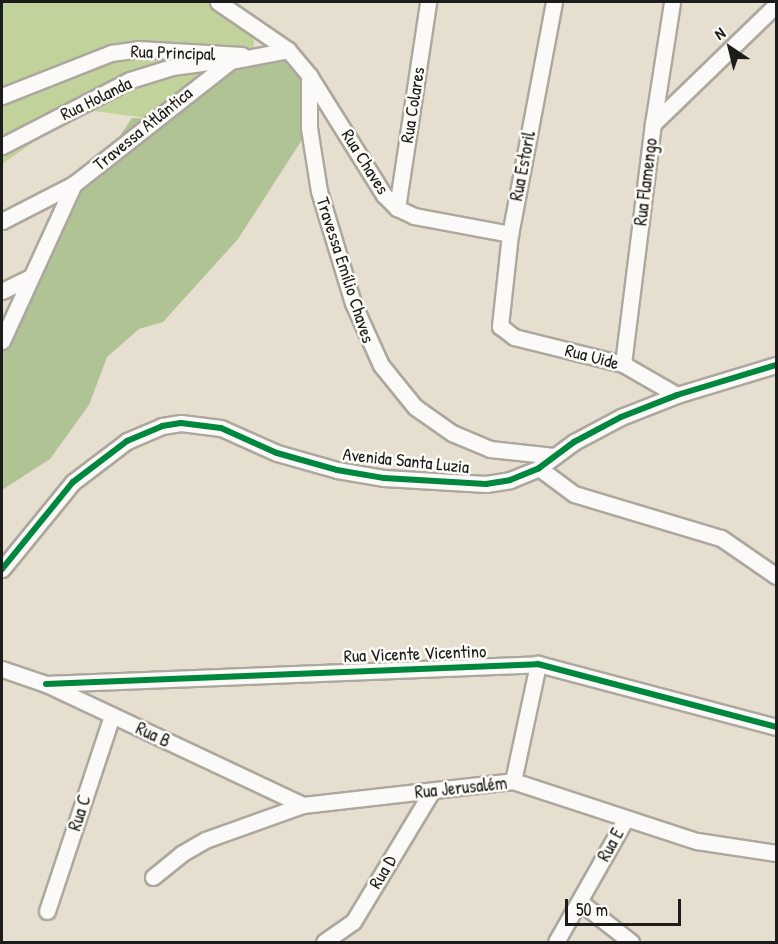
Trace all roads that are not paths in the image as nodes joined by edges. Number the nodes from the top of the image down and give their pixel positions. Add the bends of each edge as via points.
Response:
1 (218, 2) edge
2 (428, 2) edge
3 (554, 2) edge
4 (672, 2) edge
5 (777, 5) edge
6 (288, 50) junction
7 (238, 58) junction
8 (309, 75) junction
9 (2, 96) edge
10 (653, 124) junction
11 (2, 146) edge
12 (74, 184) junction
13 (397, 208) junction
14 (2, 221) edge
15 (510, 234) junction
16 (29, 278) junction
17 (2, 291) edge
18 (503, 331) joint
19 (2, 341) edge
20 (623, 364) junction
21 (777, 365) edge
22 (677, 394) junction
23 (554, 456) junction
24 (539, 468) junction
25 (2, 569) edge
26 (777, 576) edge
27 (538, 664) junction
28 (2, 669) edge
29 (46, 684) junction
30 (112, 716) junction
31 (777, 728) edge
32 (513, 781) junction
33 (432, 791) junction
34 (303, 805) junction
35 (625, 820) junction
36 (777, 853) edge
37 (153, 877) dead end
38 (580, 902) junction
39 (47, 911) dead end
40 (324, 942) edge
41 (556, 942) edge
42 (631, 942) edge

1 - 6 street, Rua Chaves
2 - 13 street, Rua Colares
3 - 15 street, Rua Estoril
4 - 10 street, Rua Flamengo
5 - 10 street
6 - 7 street
6 - 8 street, Rua Chaves
7 - 9 street, Rua Principal via 171,50 111,53
7 - 11 street, Rua Holanda via 201,62 130,81
7 - 12 street, Travessa Atlântica
8 - 13 street, Rua Chaves via 384,195
8 - 23 street, Travessa Emílio Chaves via 309,128 319,191 361,325 381,365 415,407 462,438 490,449
10 - 20 street, Rua Flamengo
12 - 14 street, Travessa Atlântica
12 - 16 street
13 - 15 street, Rua Chaves via 414,216
15 - 18 street, Rua Estoril via 499,320
16 - 17 street
16 - 19 street
18 - 20 street, Rua Uide
20 - 22 street, Rua Uide
21 - 22 street, Avenida Santa Luzia
22 - 23 street, Avenida Santa Luzia via 595,429
23 - 24 street, Avenida Santa Luzia
24 - 25 street, Avenida Santa Luzia via 510,480 486,484 384,478 309,463 221,428 181,423 162,426 127,441 73,482
24 - 26 street via 562,487 619,511 721,538
27 - 29 street, Rua Vicente Vicentino
27 - 31 street, Rua Vicente Vicentino
27 - 32 street
28 - 29 street, Rua B
29 - 30 street, Rua B
30 - 34 street, Rua B
30 - 39 street, Rua C
32 - 33 street, Rua Jerusalém
32 - 35 street, Rua Jerusalém
33 - 34 street, Rua Jerusalém
33 - 40 street, Rua D via 353,922
34 - 37 street, Rua Jerusalém via 205,840
35 - 36 street, Rua Jerusalém via 697,841
35 - 38 street, Rua E
38 - 41 street, Rua E
38 - 42 street

